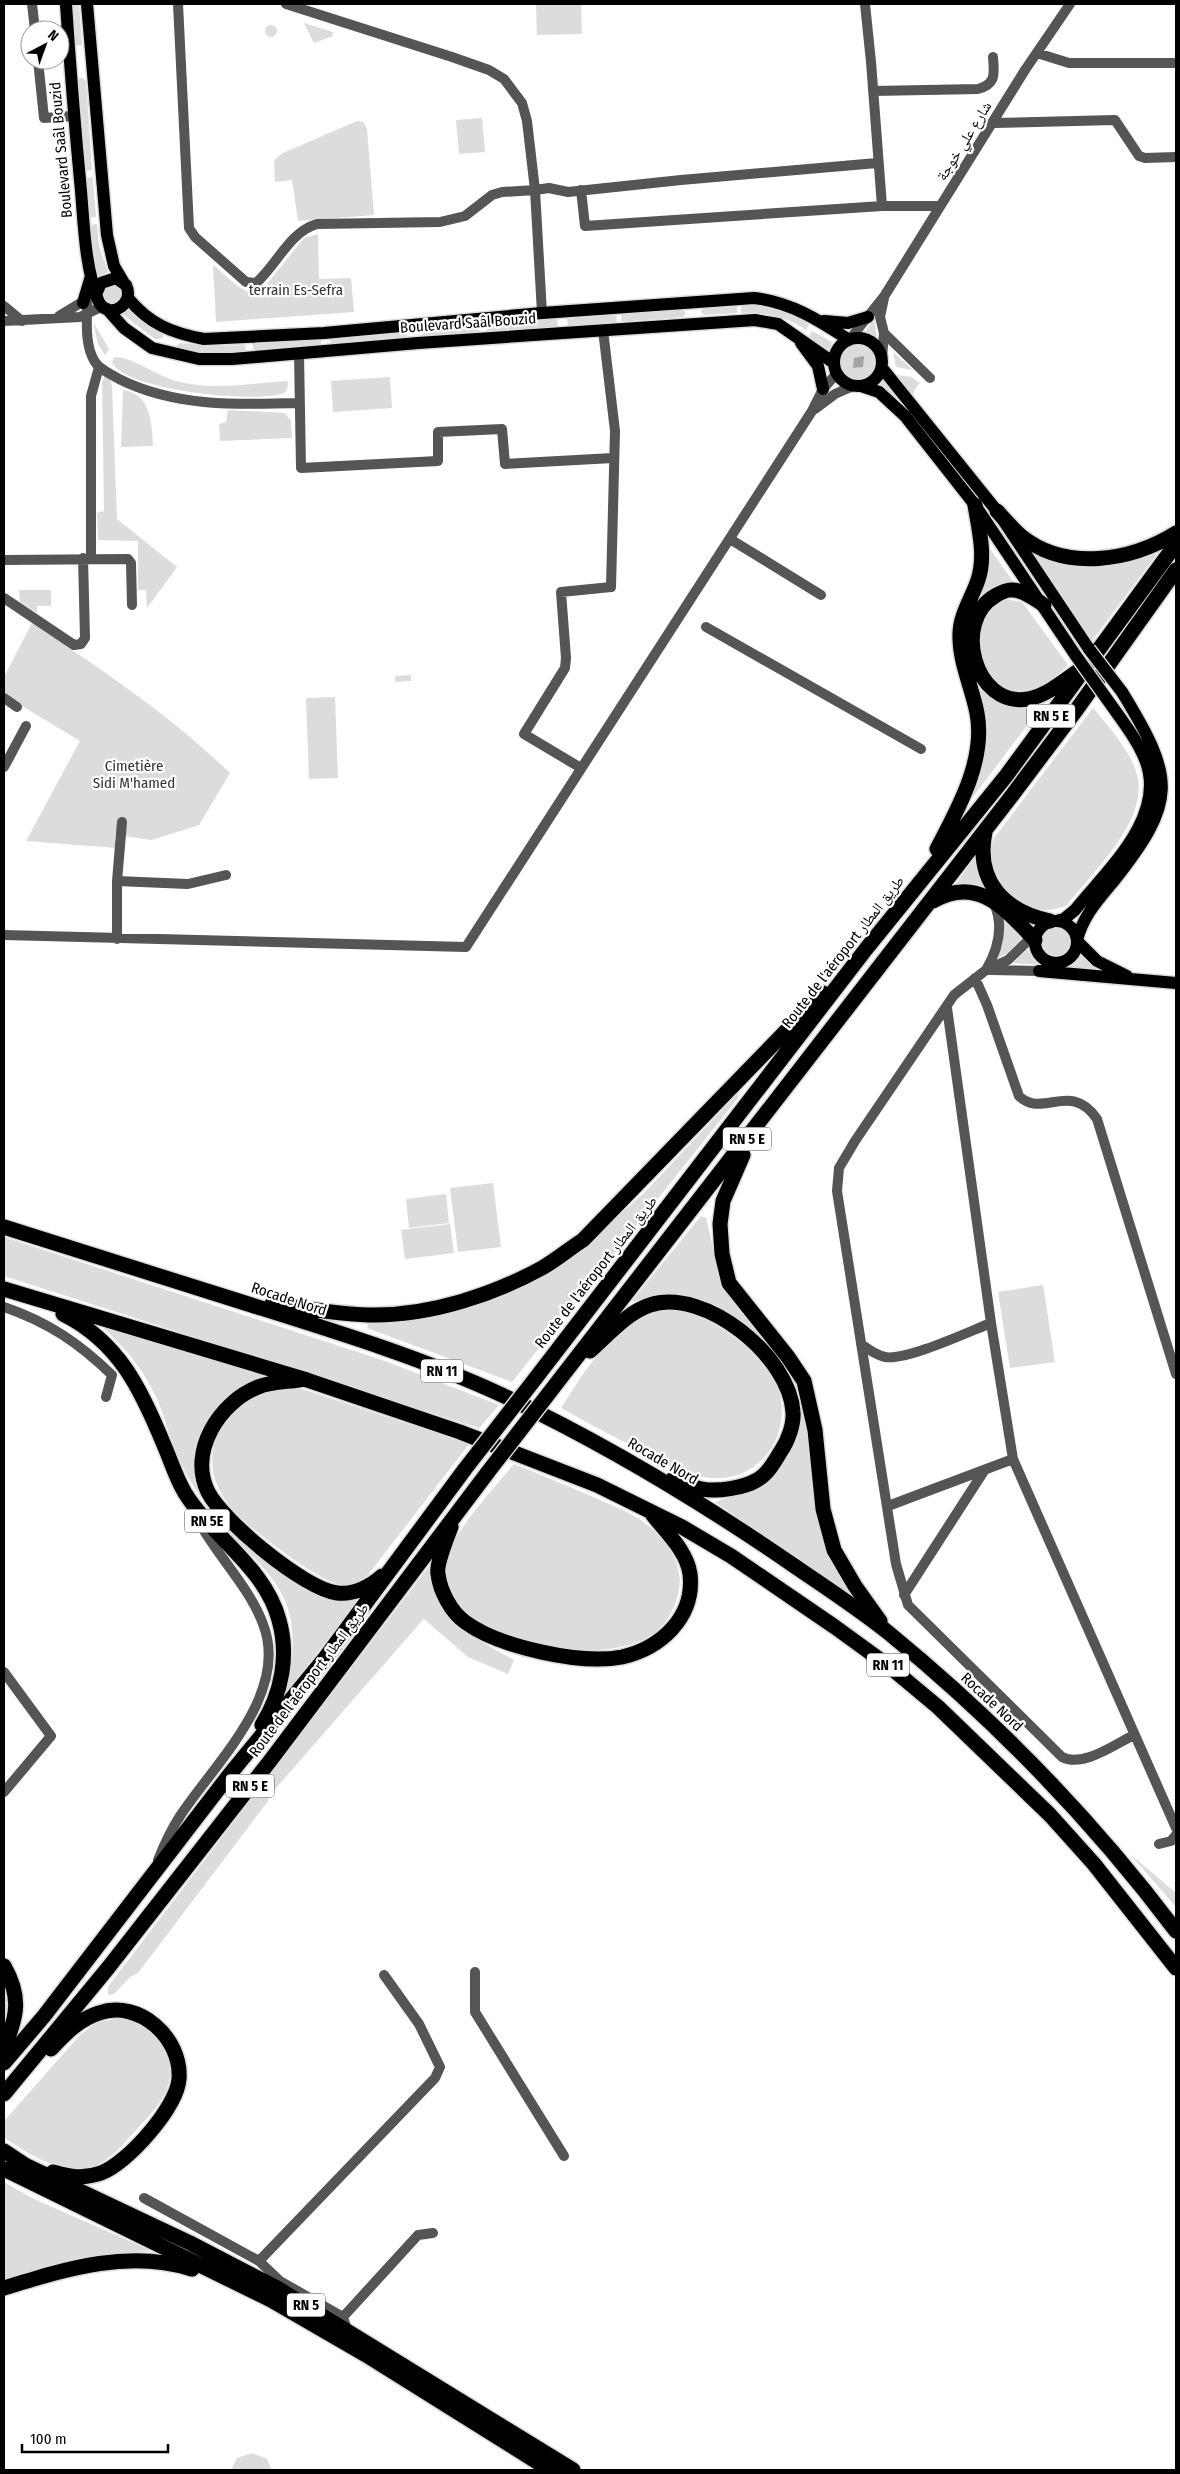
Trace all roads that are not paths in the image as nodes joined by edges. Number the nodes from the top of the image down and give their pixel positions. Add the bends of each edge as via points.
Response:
1 (32, 4) edge
2 (66, 4) edge
3 (87, 4) edge
4 (178, 4) edge
5 (286, 4) edge
6 (865, 4) edge
7 (1070, 4) edge
8 (34, 20) edge
9 (67, 20) edge
10 (1036, 53) junction
11 (993, 57) dead end
12 (1176, 63) edge
13 (92, 67) junction
14 (70, 68) joint
15 (39, 70) edge
16 (873, 91) junction
17 (73, 116) junction
18 (993, 123) junction
19 (1176, 157) edge
20 (877, 163) junction
21 (535, 190) junction
22 (581, 190) junction
23 (882, 206) junction
24 (940, 206) junction
25 (124, 283) junction
26 (885, 295) junction
27 (128, 298) junction
28 (692, 303) junction
29 (4, 306) edge
30 (87, 306) junction
31 (105, 308) junction
32 (542, 313) junction
33 (868, 317) junction
34 (818, 319) junction
35 (51, 320) junction
36 (4, 321) edge
37 (23, 322) junction
38 (693, 324) junction
39 (416, 325) junction
40 (787, 329) junction
41 (603, 330) junction
42 (173, 332) junction
43 (884, 334) junction
44 (849, 340) junction
45 (418, 342) junction
46 (164, 352) junction
47 (299, 354) junction
48 (882, 363) junction
49 (99, 367) junction
50 (836, 368) junction
51 (930, 378) dead end
52 (857, 386) junction
53 (823, 389) junction
54 (298, 403) junction
55 (812, 411) junction
56 (613, 458) junction
57 (975, 505) junction
58 (997, 512) junction
59 (1176, 533) edge
60 (730, 539) junction
61 (1176, 544) edge
62 (87, 558) junction
63 (4, 560) edge
64 (1176, 570) edge
65 (821, 595) dead end
66 (4, 598) edge
67 (132, 605) dead end
68 (1044, 605) junction
69 (706, 627) dead end
70 (1091, 654) junction
71 (4, 698) edge
72 (17, 707) dead end
73 (26, 726) dead end
74 (921, 749) dead end
75 (4, 767) edge
76 (581, 768) junction
77 (122, 822) dead end
78 (986, 830) junction
79 (226, 875) dead end
80 (117, 881) junction
81 (919, 882) junction
82 (930, 903) junction
83 (994, 903) junction
84 (1053, 921) junction
85 (4, 935) edge
86 (1035, 937) junction
87 (117, 939) junction
88 (1077, 941) junction
89 (866, 949) junction
90 (1051, 964) junction
91 (986, 970) junction
92 (975, 978) junction
93 (1136, 980) junction
94 (1176, 983) edge
95 (947, 1008) junction
96 (758, 1126) junction
97 (4, 1227) edge
98 (4, 1289) edge
99 (228, 1298) junction
100 (33, 1299) junction
101 (4, 1307) edge
102 (991, 1323) junction
103 (862, 1344) junction
104 (563, 1374) junction
105 (1176, 1374) edge
106 (307, 1380) junction
107 (106, 1397) dead end
108 (1013, 1459) junction
109 (644, 1469) junction
110 (984, 1471) junction
111 (185, 1493) junction
112 (888, 1506) junction
113 (648, 1509) junction
114 (453, 1517) junction
115 (394, 1566) junction
116 (904, 1595) junction
117 (888, 1633) junction
118 (4, 1672) edge
119 (1134, 1735) junction
120 (230, 1774) junction
121 (4, 1792) edge
122 (1176, 1828) edge
123 (1176, 1835) edge
124 (1159, 1844) dead end
125 (154, 1871) junction
126 (1176, 1932) edge
127 (4, 1966) edge
128 (1176, 1968) edge
129 (475, 1972) dead end
130 (384, 1975) dead end
131 (4, 2047) edge
132 (4, 2063) edge
133 (4, 2094) edge
134 (4, 2099) edge
135 (564, 2156) dead end
136 (5, 2161) edge
137 (25, 2165) junction
138 (144, 2198) dead end
139 (433, 2233) dead end
140 (259, 2261) junction
141 (232, 2280) junction
142 (4, 2288) edge
143 (345, 2324) junction
144 (550, 2470) edge
145 (573, 2470) edge

1 - 8 street
2 - 9 main road, Boulevard Saâl Bouzid
3 - 13 main road, Boulevard Saâl Bouzid
4 - 21 street via 189,228 246,282 260,280 297,234 307,227 317,224 440,222 465,216 492,195
5 - 21 street via 392,36 489,70 504,79 522,103
6 - 16 street
7 - 10 street, شارع علي خوجة
10 - 12 street via 1069,63
10 - 18 street, شارع علي خوجة
11 - 16 street via 994,78 988,86
13 - 14 main road
13 - 25 main road, Boulevard Saâl Bouzid via 107,235 114,266
14 - 17 main road, Boulevard Saâl Bouzid
15 - 17 street via 44,118
16 - 20 street
17 - 30 main road, Boulevard Saâl Bouzid via 91,276
18 - 19 street via 1116,120 1139,156
18 - 24 street, شارع علي خوجة
20 - 22 street
20 - 23 street
21 - 22 street
21 - 32 street
22 - 23 street via 585,226
23 - 24 street
24 - 26 street, شارع علي خوجة
25 - 27 main road, Boulevard Saâl Bouzid
25 - 30 main road via 116,278 106,280
26 - 33 street, شارع علي خوجة
26 - 43 street via 880,317
27 - 31 main road via 118,309
27 - 42 main road, Boulevard Saâl Bouzid via 158,326
28 - 32 main road, Boulevard Saâl Bouzid
28 - 34 main road, Boulevard Saâl Bouzid via 754,298
28 - 38 main road
29 - 37 street
30 - 31 main road, Boulevard Saâl Bouzid via 99,302
30 - 35 street
30 - 35 street
30 - 49 street via 91,353
31 - 46 main road, Boulevard Saâl Bouzid via 134,336
32 - 39 main road, Boulevard Saâl Bouzid
33 - 34 main road via 838,323
33 - 44 street, شارع علي خوجة
34 - 44 main road, Boulevard Saâl Bouzid
35 - 37 street
36 - 37 street
38 - 40 main road, Boulevard Saâl Bouzid via 755,320
38 - 41 main road, Boulevard Saâl Bouzid
39 - 42 main road, Boulevard Saâl Bouzid via 226,340 204,340
39 - 45 main road
40 - 50 main road, Boulevard Saâl Bouzid
40 - 53 main road via 818,366
41 - 45 main road, Boulevard Saâl Bouzid
41 - 56 street via 615,431
42 - 46 main road
43 - 48 street
43 - 51 street
44 - 48 main road via 864,338 870,341 876,346
44 - 50 main road via 838,349
45 - 47 main road, Boulevard Saâl Bouzid
46 - 47 main road, Boulevard Saâl Bouzid via 199,359
47 - 54 street
48 - 52 main road via 876,378
48 - 58 main road
49 - 54 street via 132,385 172,398 228,404
49 - 62 street via 91,396
50 - 52 main road via 841,379
50 - 53 street
52 - 55 street via 835,394
52 - 57 main road via 879,392 896,406
53 - 55 street
54 - 56 street via 301,468 438,461 438,432 502,429 506,464
55 - 60 street
56 - 76 street via 611,587 561,592 564,668 524,734
57 - 68 main road
57 - 81 highway via 982,563 960,634 977,715 976,756 963,796
58 - 59 highway via 1022,536 1044,550 1069,558 1120,557 1146,550
58 - 70 main road
60 - 65 street
60 - 76 street
61 - 70 highway, Route de l'aéroport طريق المطار / RN 5 E
62 - 63 street
62 - 66 street via 85,638 81,644 74,645
62 - 67 street via 129,560
64 - 78 highway, RN 5 E via 1078,709
68 - 70 highway via 1013,590 986,601 977,614 971,640 982,678 996,692 1011,699 1028,699 1045,694
68 - 84 main road, bridge via 1136,740 1146,762 1151,787 1146,814 1135,834 1076,910 1064,919
69 - 74 street
70 - 81 highway, Route de l'aéroport طريق المطار / RN 5 E via 1006,776
70 - 88 main road, bridge via 1122,692 1146,731 1162,774 1162,799 1149,833 1084,920
71 - 72 street
73 - 75 street
76 - 87 street via 466,947
77 - 80 street
78 - 82 highway, RN 5 E
78 - 84 highway via 983,866 993,888 1014,906 1038,919
79 - 80 street via 188,884
80 - 87 street
81 - 89 highway, Route de l'aéroport طريق المطار / RN 5 E
82 - 83 highway via 953,891 966,890 979,893
82 - 96 highway, RN 5 E
83 - 86 highway
83 - 91 street via 1000,929 996,950
84 - 86 main road
84 - 88 main road via 1072,928
85 - 87 street
86 - 90 main road via 1037,951
86 - 91 street via 1008,960
88 - 90 main road via 1074,953
88 - 93 main road via 1096,961
89 - 99 highway via 590,1234 542,1268 485,1294 428,1309 376,1315 336,1313
89 - 115 highway, Route de l'aéroport طريق المطار / RN 5 E, bridge
90 - 91 street
90 - 93 main road via 1077,975
91 - 92 street
92 - 95 street via 954,995
92 - 105 street via 988,1005 1019,1096 1026,1103 1035,1104 1066,1099 1089,1107 1097,1119
93 - 94 main road
95 - 102 street
95 - 103 street via 855,1141 837,1178
96 - 104 highway, RN 5 E
96 - 117 highway via 723,1201 720,1224 722,1254 729,1283 804,1382 815,1430 823,1509 834,1550
97 - 99 highway, Rocade Nord / RN 11
98 - 100 highway, RN 11
99 - 109 highway, Rocade Nord / RN 11 via 389,1351 500,1394
100 - 106 highway, RN 11
100 - 111 highway, RN 5E via 72,1318 96,1335 118,1357 137,1384
101 - 107 street via 63,1333 95,1358 112,1375
102 - 103 street via 904,1356 886,1357
102 - 108 street
103 - 112 street
104 - 109 highway via 629,1317 650,1305 672,1302 691,1304 715,1315 764,1351 786,1383 794,1412 788,1440 774,1465 757,1480 729,1489 703,1490
104 - 114 highway, Route de l'aéroport طريق المطار / RN 5 E, bridge
106 - 113 highway, RN 11 via 551,1465
106 - 115 highway via 258,1386 236,1398 224,1410 214,1424 205,1447 203,1471 208,1492 234,1526 315,1587 336,1593 352,1593 374,1583
108 - 110 street
108 - 119 street
109 - 117 highway, Rocade Nord / RN 11 via 767,1548
110 - 112 street
110 - 116 street
111 - 120 highway, RN 5E via 267,1590 279,1618 284,1642 283,1669 271,1708
111 - 125 street via 207,1537 259,1612 268,1640 270,1661 258,1703 179,1818
112 - 116 street
113 - 114 highway via 682,1554 690,1574 688,1599 680,1620 670,1633 649,1647 621,1657 535,1652 464,1622 444,1597 437,1572
113 - 128 highway, RN 11 via 731,1556 778,1588 890,1667 938,1707 1050,1815 1100,1871
114 - 133 highway, Route de l'aéroport طريق المطار / RN 5 E via 258,1776 108,1968
115 - 120 highway, Route de l'aéroport طريق المطار / RN 5 E via 325,1658
116 - 119 street via 919,1618 1062,1757 1070,1761 1080,1760
117 - 126 highway, Rocade Nord / RN 11 via 967,1701 1043,1776 1145,1890
118 - 121 street via 51,1736
119 - 122 street
120 - 125 highway, Route de l'aéroport طريق المطار / RN 5 E
123 - 124 street via 1171,1841
125 - 132 highway, Route de l'aéroport طريق المطار / RN 5 E via 44,2016
127 - 131 highway via 13,1981 17,2006 14,2026
129 - 135 street via 475,2012
130 - 140 street via 419,2024 440,2067 435,2078
134 - 137 highway via 77,2024 101,2012 117,2010 141,2016 154,2023 172,2043 179,2080 174,2095 154,2126 114,2166 96,2174 77,2177
136 - 137 highway, RN 5
136 - 141 highway, RN 5
137 - 143 highway, RN 5 via 247,2272
138 - 140 street
139 - 143 street via 418,2234
140 - 143 street via 280,2281
141 - 142 highway via 173,2263 120,2260 95,2262
141 - 144 highway, RN 5 via 321,2328
143 - 145 highway, RN 5

